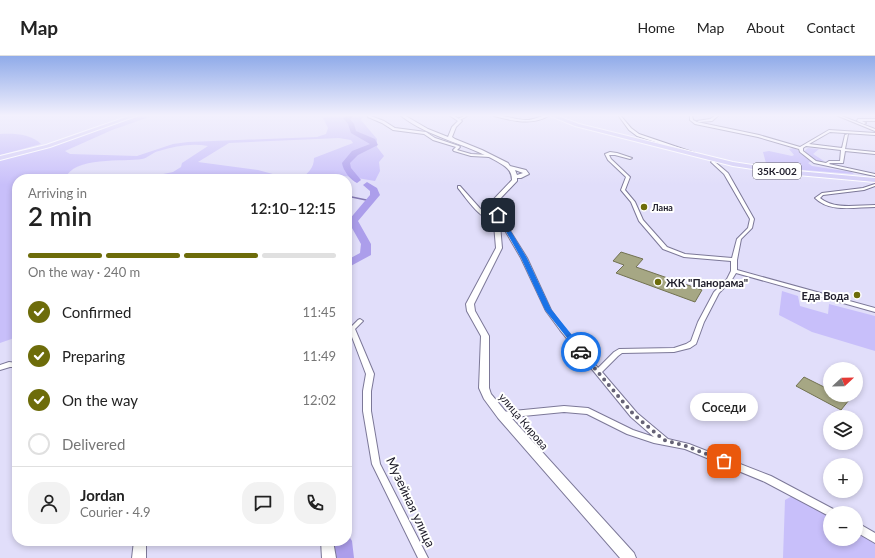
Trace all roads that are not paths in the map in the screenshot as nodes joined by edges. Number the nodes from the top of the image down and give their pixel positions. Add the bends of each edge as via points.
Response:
1 (64, 138) edge
2 (69, 138) edge
3 (433, 138) edge
4 (449, 138) edge
5 (628, 138) edge
6 (635, 138) edge
7 (648, 138) edge
8 (767, 138) edge
9 (816, 138) edge
10 (847, 138) edge
11 (453, 140) joint
12 (805, 145) junction
13 (801, 148) junction
14 (843, 149) junction
15 (875, 153) edge
16 (696, 154) junction
17 (490, 156) junction
18 (0, 157) edge
19 (630, 158) dead end
20 (713, 161) junction
21 (826, 165) junction
22 (511, 168) junction
23 (517, 177) junction
24 (875, 180) edge
25 (458, 187) dead end
26 (875, 206) edge
27 (498, 218) junction
28 (734, 260) junction
29 (734, 271) junction
30 (875, 310) edge
31 (360, 321) dead end
32 (12, 364) edge
33 (0, 368) edge
34 (598, 372) junction
35 (502, 416) junction
36 (664, 440) junction
37 (823, 508) edge
38 (863, 531) edge
39 (875, 538) edge
40 (140, 546) edge
41 (328, 546) edge
42 (139, 558) edge
43 (329, 558) edge
44 (423, 558) edge
45 (629, 558) edge

1 - 18 highway
2 - 18 highway
3 - 17 street via 458,147 455,150 471,155
4 - 11 main road
5 - 20 highway, 35К-002
6 - 16 highway
7 - 16 street
8 - 13 street
9 - 12 street
10 - 14 street
11 - 17 main road
12 - 13 street
12 - 14 street
13 - 21 street via 806,156
14 - 15 street
14 - 21 street via 842,162 829,162
16 - 24 highway via 794,172
17 - 22 main road
19 - 28 street via 613,153 607,154 628,177 623,190 633,202 642,220 665,248 684,255
20 - 24 highway, 35К-002 via 786,172
20 - 28 street via 726,173 752,219 750,228 739,239
21 - 24 street
22 - 23 main road
22 - 23 main road via 524,171 525,174
23 - 27 main road, улица Кирова via 496,202
24 - 26 street via 864,189 822,194 818,198 839,207
25 - 27 street via 483,215
27 - 34 street via 524,258 548,310
27 - 35 main road, улица Кирова via 497,255 486,269 470,304 471,311 485,336 484,388
28 - 29 street
29 - 30 street
29 - 34 street via 730,280 717,292 694,342 674,350 621,351
31 - 44 street, Музейная улица via 352,329 370,374 367,412 376,464
32 - 33 street
34 - 36 street via 634,415
35 - 36 street via 576,409 588,411 630,432 654,440
35 - 45 main road, улица Кирова
36 - 37 street via 686,446 768,479
38 - 39 street
40 - 42 main road
41 - 43 main road

